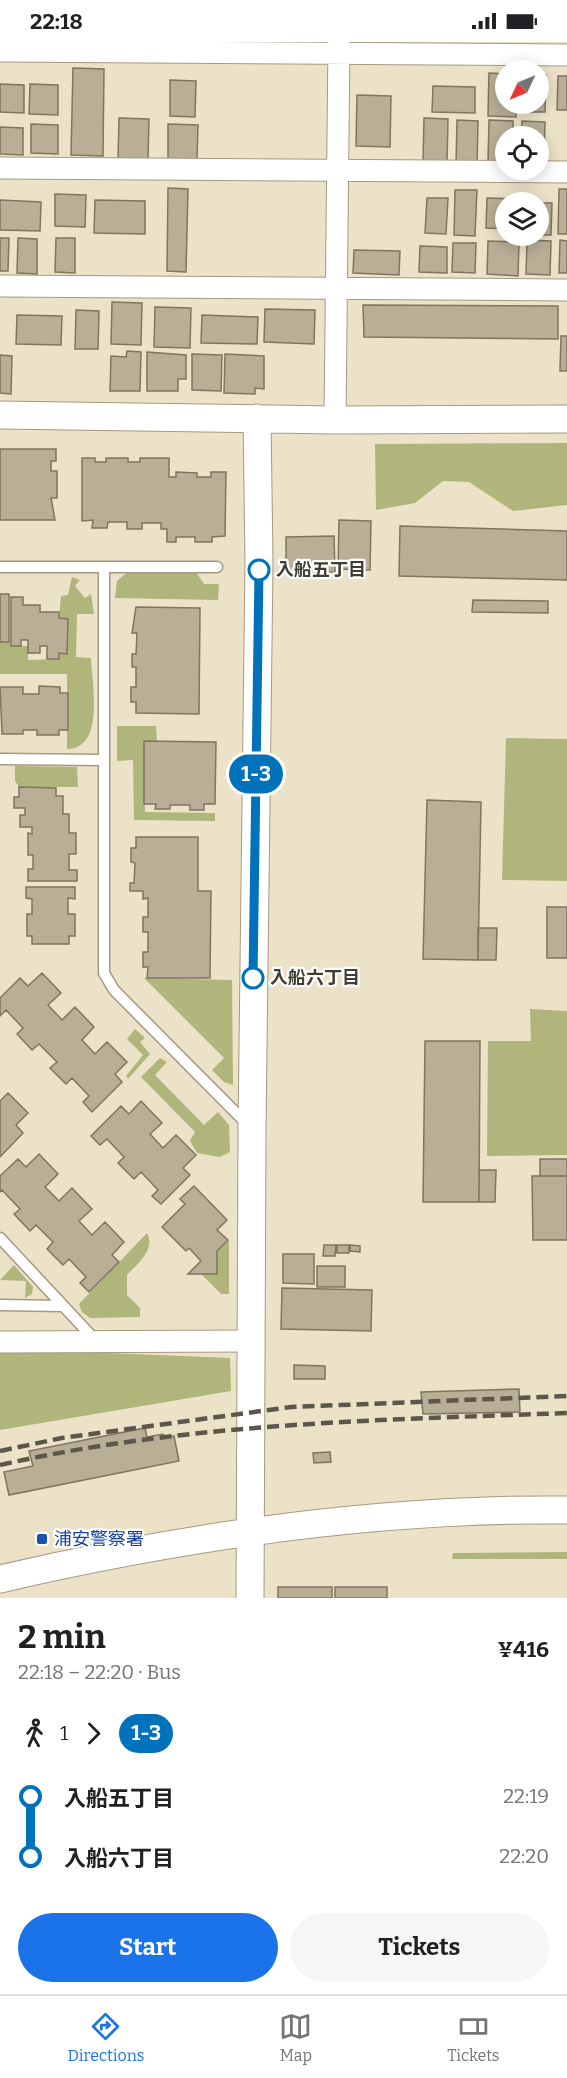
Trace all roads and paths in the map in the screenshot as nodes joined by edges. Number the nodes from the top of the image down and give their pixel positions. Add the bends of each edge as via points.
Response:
1 (339, 48) edge
2 (0, 51) edge
3 (567, 55) edge
4 (0, 168) edge
5 (338, 169) junction
6 (567, 172) edge
7 (0, 285) edge
8 (338, 288) junction
9 (567, 290) edge
10 (0, 415) edge
11 (257, 418) junction
12 (567, 419) edge
13 (335, 420) junction
14 (0, 567) edge
15 (104, 567) junction
16 (217, 567) dead end
17 (0, 759) edge
18 (103, 760) junction
19 (252, 1129) junction
20 (0, 1238) edge
21 (0, 1305) edge
22 (63, 1306) junction
23 (252, 1341) junction
24 (0, 1342) edge
25 (98, 1343) junction
26 (567, 1510) edge
27 (251, 1532) junction
28 (0, 1579) edge
29 (250, 1598) edge

1 - 2 street
1 - 3 street
1 - 5 street
4 - 5 street
5 - 6 street
5 - 8 street
7 - 8 street
8 - 9 street
8 - 13 street
10 - 11 street
11 - 13 street
11 - 19 street via 259,562
12 - 13 street
14 - 15 lane
15 - 16 lane
15 - 18 lane
17 - 18 lane
18 - 19 lane via 104,973 114,990
19 - 23 street
20 - 22 lane
21 - 22 lane
22 - 25 lane
23 - 25 street
23 - 27 street
24 - 25 street
26 - 27 street via 394,1516
27 - 28 street via 154,1547
27 - 29 street

